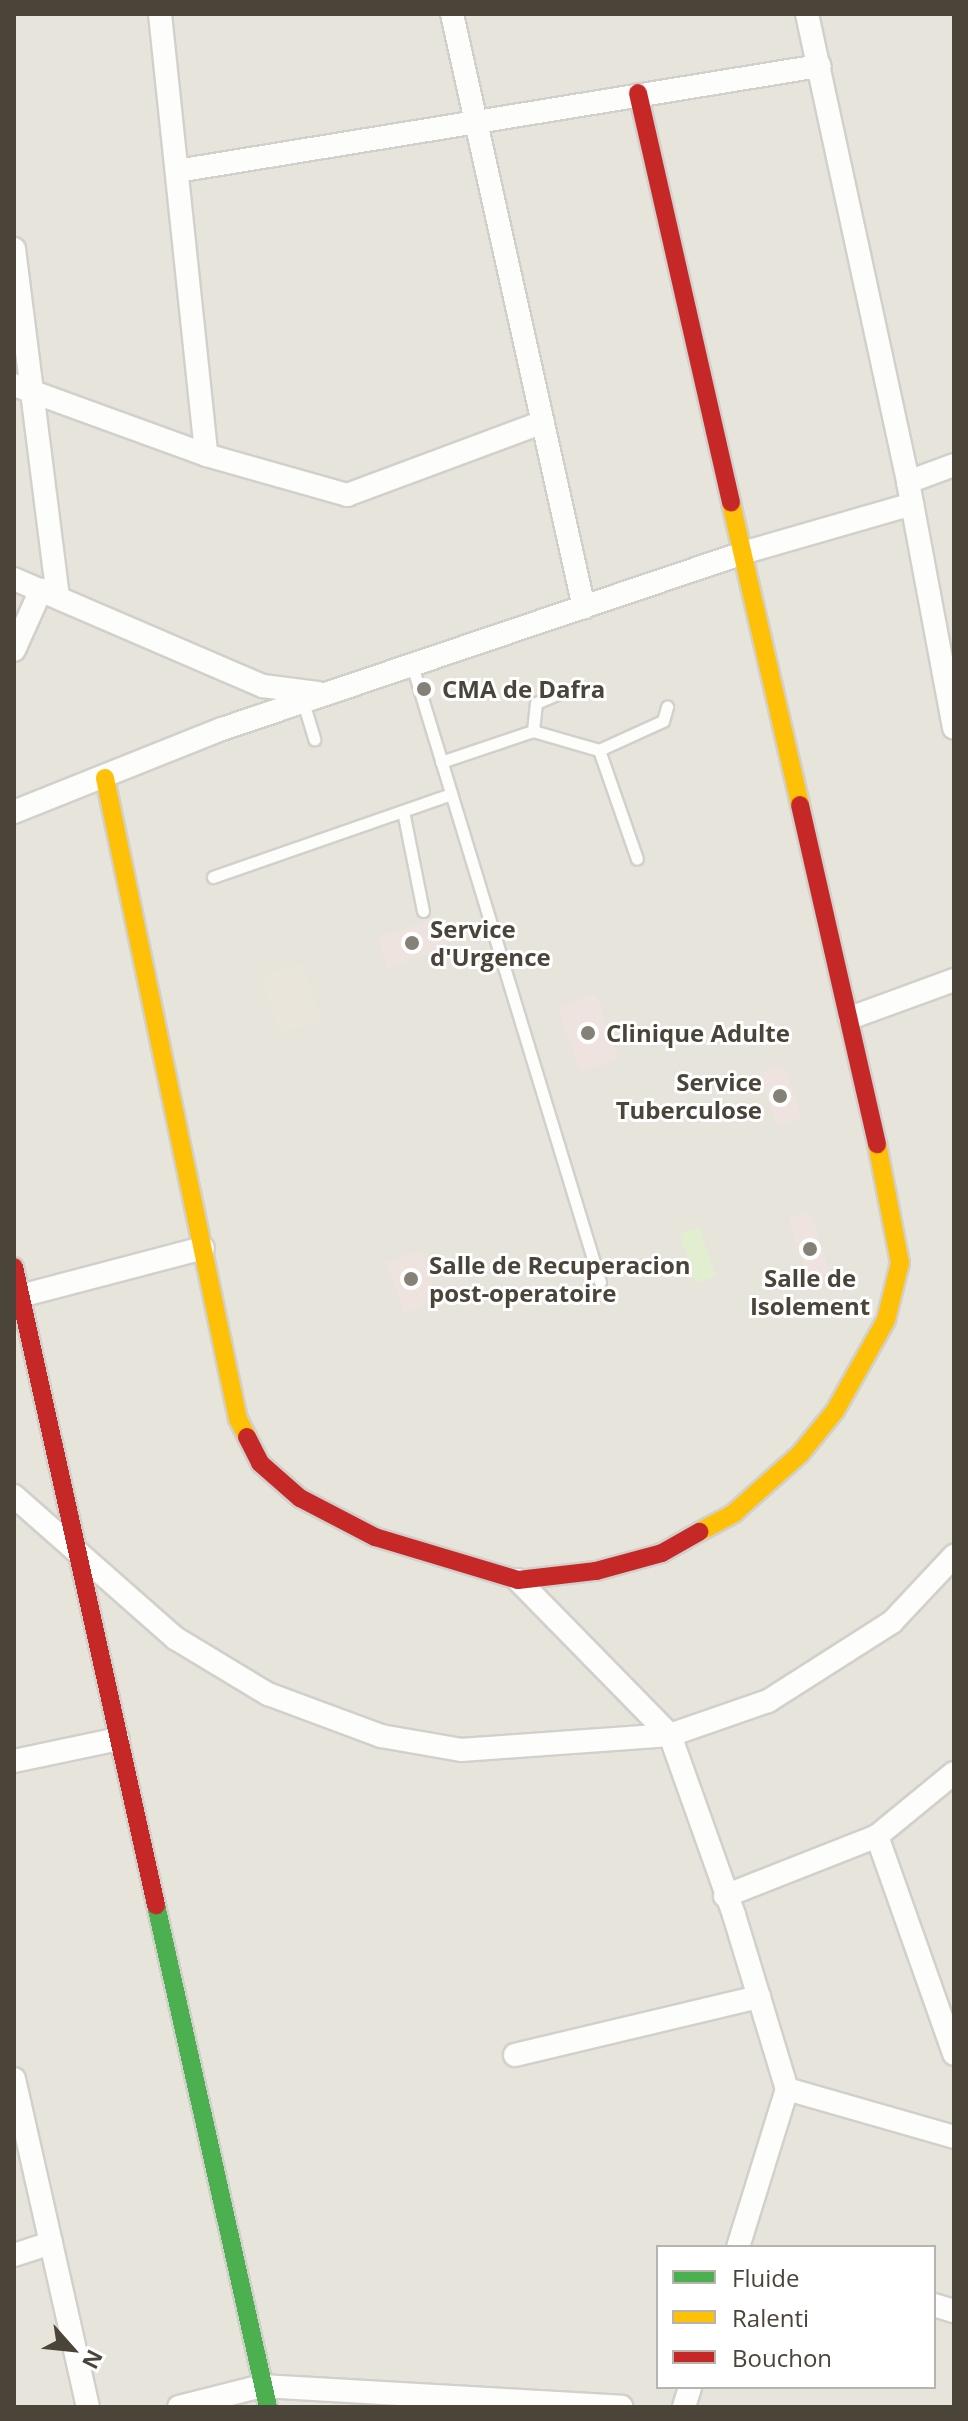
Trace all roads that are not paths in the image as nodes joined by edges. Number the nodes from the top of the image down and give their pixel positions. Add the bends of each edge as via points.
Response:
1 (160, 14) edge
2 (452, 14) edge
3 (807, 14) edge
4 (819, 66) junction
5 (638, 93) junction
6 (476, 119) junction
7 (177, 171) junction
8 (14, 249) edge
9 (14, 385) edge
10 (36, 395) junction
11 (543, 422) junction
12 (206, 455) junction
13 (954, 465) edge
14 (910, 493) junction
15 (746, 552) junction
16 (14, 579) edge
17 (50, 594) junction
18 (584, 608) junction
19 (14, 650) edge
20 (412, 665) junction
21 (562, 692) dead end
22 (325, 694) junction
23 (303, 702) junction
24 (667, 707) dead end
25 (954, 728) edge
26 (533, 731) junction
27 (314, 739) dead end
28 (599, 750) junction
29 (441, 762) junction
30 (105, 778) junction
31 (451, 794) junction
32 (403, 811) junction
33 (14, 812) edge
34 (637, 859) dead end
35 (213, 877) dead end
36 (423, 911) dead end
37 (954, 980) edge
38 (850, 1018) junction
39 (203, 1248) junction
40 (14, 1267) edge
41 (600, 1282) dead end
42 (20, 1296) junction
43 (14, 1496) edge
44 (75, 1544) junction
45 (953, 1559) edge
46 (518, 1580) junction
47 (670, 1735) junction
48 (118, 1739) junction
49 (14, 1761) edge
50 (954, 1773) edge
51 (877, 1836) junction
52 (725, 1896) junction
53 (759, 1997) junction
54 (954, 2054) edge
55 (515, 2055) dead end
56 (14, 2079) edge
57 (787, 2089) junction
58 (954, 2137) edge
59 (51, 2243) junction
60 (741, 2245) edge
61 (14, 2255) edge
62 (265, 2397) edge
63 (422, 2401) edge
64 (88, 2407) edge
65 (179, 2407) edge
66 (621, 2407) edge

1 - 7 street
2 - 6 street
3 - 4 street
4 - 5 street
4 - 14 street
5 - 6 street
5 - 15 street
6 - 7 street
6 - 11 street
7 - 12 street
8 - 10 street
9 - 10 street
10 - 12 street
10 - 17 street
11 - 12 street via 347,495
11 - 18 street
13 - 14 street
14 - 15 street
14 - 25 street
15 - 18 street
15 - 38 street
16 - 17 street
17 - 19 street
17 - 22 street via 263,686
18 - 20 street
20 - 22 street
20 - 29 lane
21 - 26 lane via 536,703
22 - 23 street
23 - 27 lane
23 - 30 street
24 - 28 lane via 663,721
26 - 28 lane
26 - 29 lane
28 - 34 lane
29 - 31 lane
30 - 33 street
30 - 39 street
31 - 32 lane
31 - 41 lane
32 - 35 lane
32 - 36 lane
37 - 38 street
38 - 46 street via 900,1263 886,1320 841,1400 800,1454 734,1513 710,1527 662,1553 596,1571
39 - 42 street
39 - 46 street via 238,1419 260,1463 300,1498 375,1537
40 - 42 street
42 - 44 street
43 - 44 street
44 - 47 street via 120,1593 175,1638 268,1694 381,1736 461,1750
44 - 48 street
45 - 47 street via 901,1614 853,1651 768,1701
46 - 47 street
47 - 52 street
48 - 49 street
48 - 62 street
50 - 51 street
51 - 52 street
51 - 54 street
52 - 53 street
53 - 55 street
53 - 57 street
56 - 59 street
57 - 58 street
57 - 60 street
59 - 61 street
59 - 64 street
62 - 63 street
62 - 65 street
63 - 66 street

